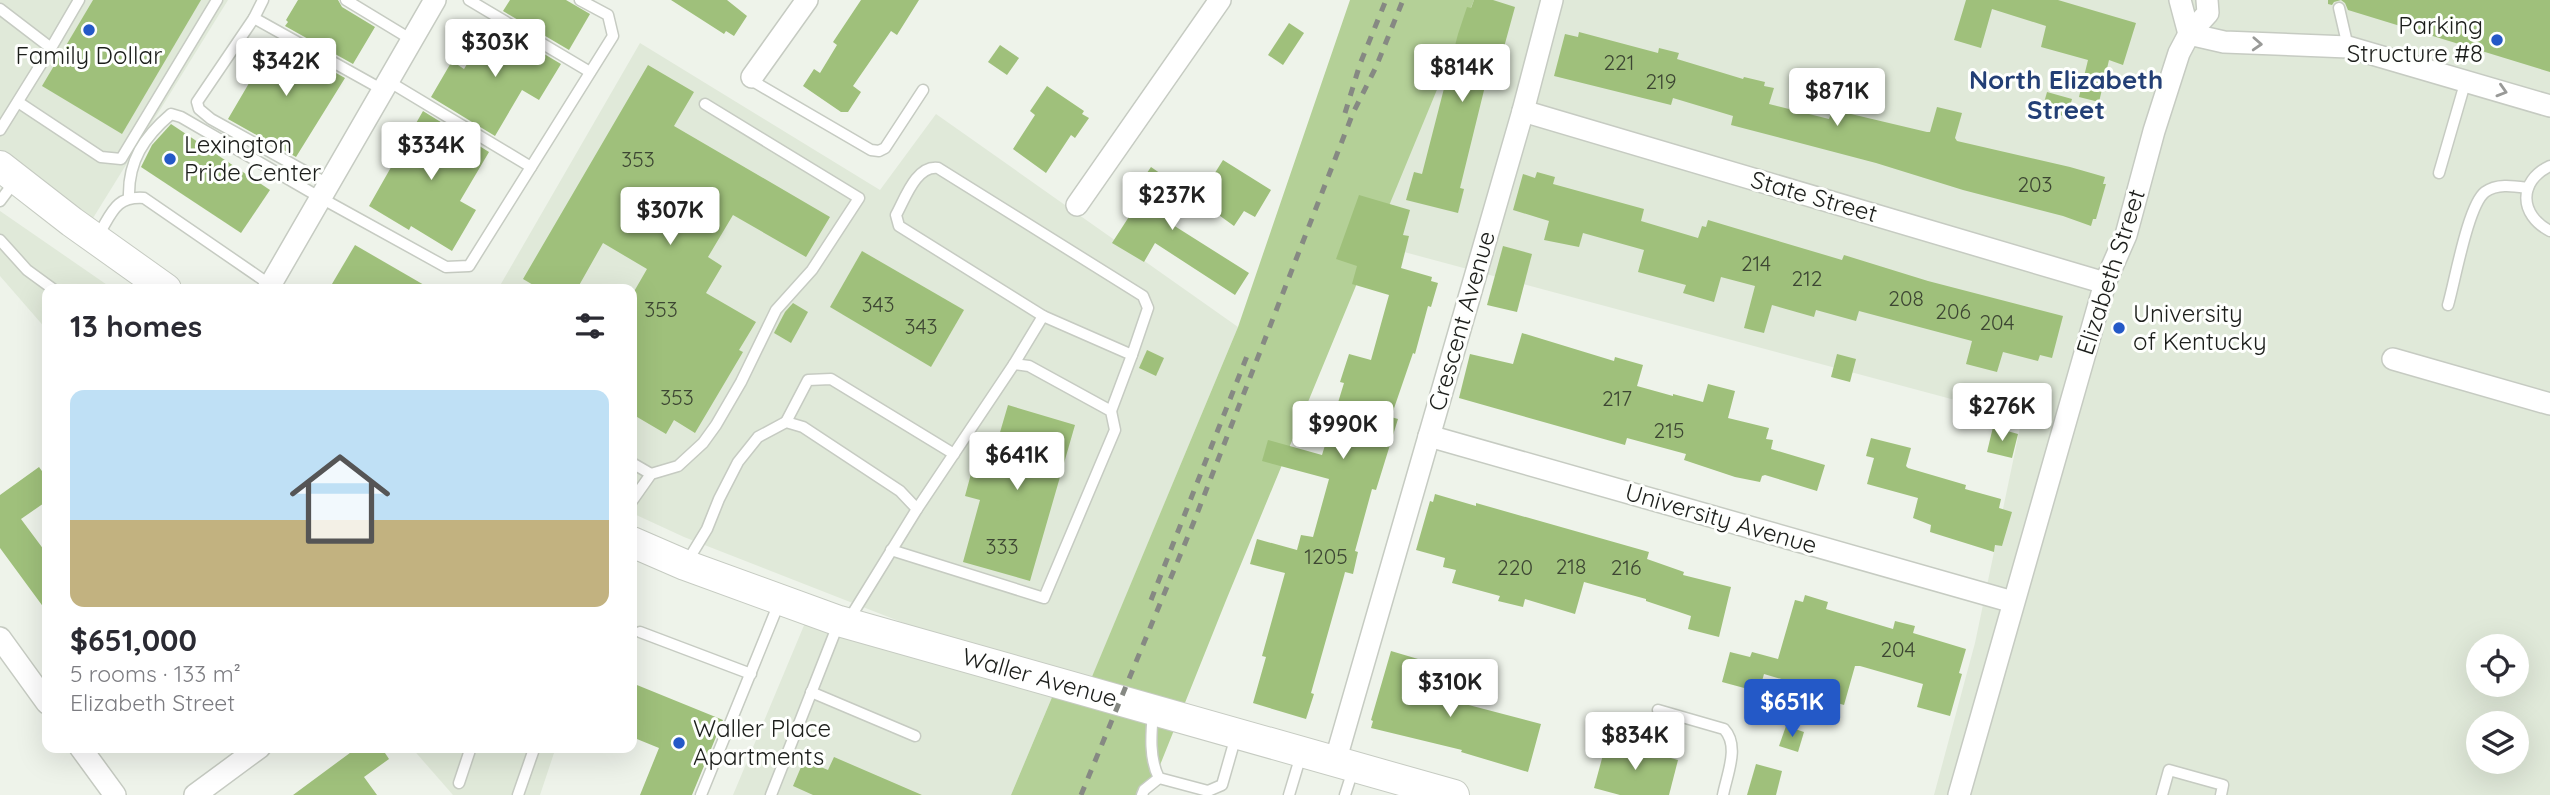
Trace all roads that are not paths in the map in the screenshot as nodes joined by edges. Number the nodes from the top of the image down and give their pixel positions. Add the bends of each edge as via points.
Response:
1 (217, 0) edge
2 (263, 0) edge
3 (346, 0) edge
4 (435, 0) edge
5 (470, 0) edge
6 (580, 0) edge
7 (807, 0) edge
8 (1220, 0) edge
9 (1552, 0) edge
10 (2180, 0) edge
11 (2207, 0) edge
12 (76, 1) edge
13 (2339, 8) dead end
14 (0, 9) edge
15 (254, 18) junction
16 (2189, 34) junction
17 (412, 40) junction
18 (2348, 47) junction
19 (51, 48) junction
20 (590, 72) junction
21 (752, 77) joint
22 (2466, 80) junction
23 (386, 86) junction
24 (923, 90) dead end
25 (18, 102) junction
26 (705, 104) dead end
27 (2550, 106) edge
28 (1523, 111) junction
29 (0, 130) edge
30 (2550, 166) edge
31 (531, 167) junction
32 (2439, 173) dead end
33 (6, 182) edge
34 (2528, 188) junction
35 (325, 191) junction
36 (129, 197) junction
37 (1077, 205) dead end
38 (2550, 231) edge
39 (96, 239) junction
40 (0, 240) edge
41 (2105, 283) junction
42 (46, 284) edge
43 (159, 284) edge
44 (266, 284) edge
45 (274, 284) edge
46 (2448, 305) dead end
47 (1042, 316) junction
48 (1132, 355) junction
49 (2393, 359) dead end
50 (1014, 364) junction
51 (2550, 404) edge
52 (1111, 411) junction
53 (786, 422) junction
54 (1429, 436) junction
55 (954, 454) junction
56 (637, 466) edge
57 (652, 474) junction
58 (637, 494) edge
59 (916, 509) junction
60 (637, 544) edge
61 (891, 550) junction
62 (685, 565) junction
63 (780, 600) junction
64 (2013, 602) junction
65 (843, 622) junction
66 (640, 632) dead end
67 (0, 638) edge
68 (751, 674) junction
69 (811, 692) junction
70 (42, 695) edge
71 (1658, 710) dead end
72 (1153, 711) junction
73 (1236, 734) junction
74 (915, 736) dead end
75 (84, 753) edge
76 (252, 753) edge
77 (469, 753) edge
78 (534, 753) edge
79 (1302, 753) junction
80 (1345, 775) edge
81 (1159, 778) junction
82 (459, 783) dead end
83 (115, 795) edge
84 (195, 795) edge
85 (518, 795) edge
86 (701, 795) edge
87 (771, 795) edge
88 (1142, 795) edge
89 (1289, 795) edge
90 (1454, 795) edge
91 (1723, 795) edge
92 (1959, 795) edge
93 (2162, 795) edge
94 (2221, 795) edge

1 - 25 lane via 121,159 101,157
2 - 15 lane
3 - 17 lane
4 - 17 street
5 - 20 lane
6 - 20 lane via 608,15 612,36
7 - 21 street
8 - 37 street
9 - 28 street, Crescent Avenue
10 - 16 street
11 - 16 street, Elizabeth Street via 2208,13
12 - 19 lane
13 - 18 lane
14 - 19 lane
15 - 23 lane
15 - 35 lane via 197,102 199,109
16 -> 18 street via 2224,42
16 - 41 street, Elizabeth Street via 2154,131 2126,236
17 - 23 street
18 - 22 street
19 - 25 lane
20 - 31 lane
21 - 24 lane via 879,151
22 -> 27 street
22 - 32 lane
23 - 31 lane
23 - 35 street
25 - 29 lane
26 - 57 lane via 859,198 812,270 776,310 741,382 703,443 678,466
28 - 41 street, State Street
28 - 54 street, Crescent Avenue
30 - 34 lane via 2540,171
31 - 35 lane via 469,265 446,267
33 - 39 main road
34 - 38 lane via 2528,209
34 - 46 lane via 2504,185 2486,191 2474,206
35 - 36 lane via 171,114 154,128 131,164
35 - 45 street
36 - 39 lane via 120,202
36 - 44 lane via 144,198
39 - 43 main road
40 - 42 lane
41 - 64 street, Elizabeth Street
47 - 48 lane
47 - 48 lane via 899,226 896,215 921,173 938,168 1143,296 1148,309
47 - 50 lane
48 - 52 lane
49 - 51 street
50 - 52 lane via 1029,366
50 - 55 lane
52 - 61 lane via 1115,430 1044,598
53 - 55 lane via 808,380 831,379
53 - 59 lane via 803,427 901,491
53 - 62 lane via 758,438 738,461
54 - 64 street, University Avenue
54 - 80 street, Crescent Avenue
55 - 59 lane
56 - 57 lane
57 - 58 lane
59 - 61 lane
60 - 62 main road, Waller Avenue
61 - 65 lane
62 - 63 main road, Waller Avenue
63 - 65 main road, Waller Avenue
63 - 68 lane
64 - 92 street, Elizabeth Street
65 - 69 lane
65 - 72 main road, Waller Avenue
66 - 68 lane
67 - 70 street
68 - 86 lane
69 - 74 lane
69 - 87 lane
71 - 91 lane via 1724,729 1731,736
72 - 73 main road, Waller Avenue
72 - 81 lane via 1154,769
73 - 79 main road, Waller Avenue
73 - 81 lane via 1222,785 1208,791
75 - 83 street
76 - 84 street
77 - 82 lane
78 - 85 lane
79 - 80 main road, Waller Avenue
79 - 89 lane
80 - 90 main road, Waller Avenue
81 - 88 lane
93 - 94 lane via 2169,770 2223,785

